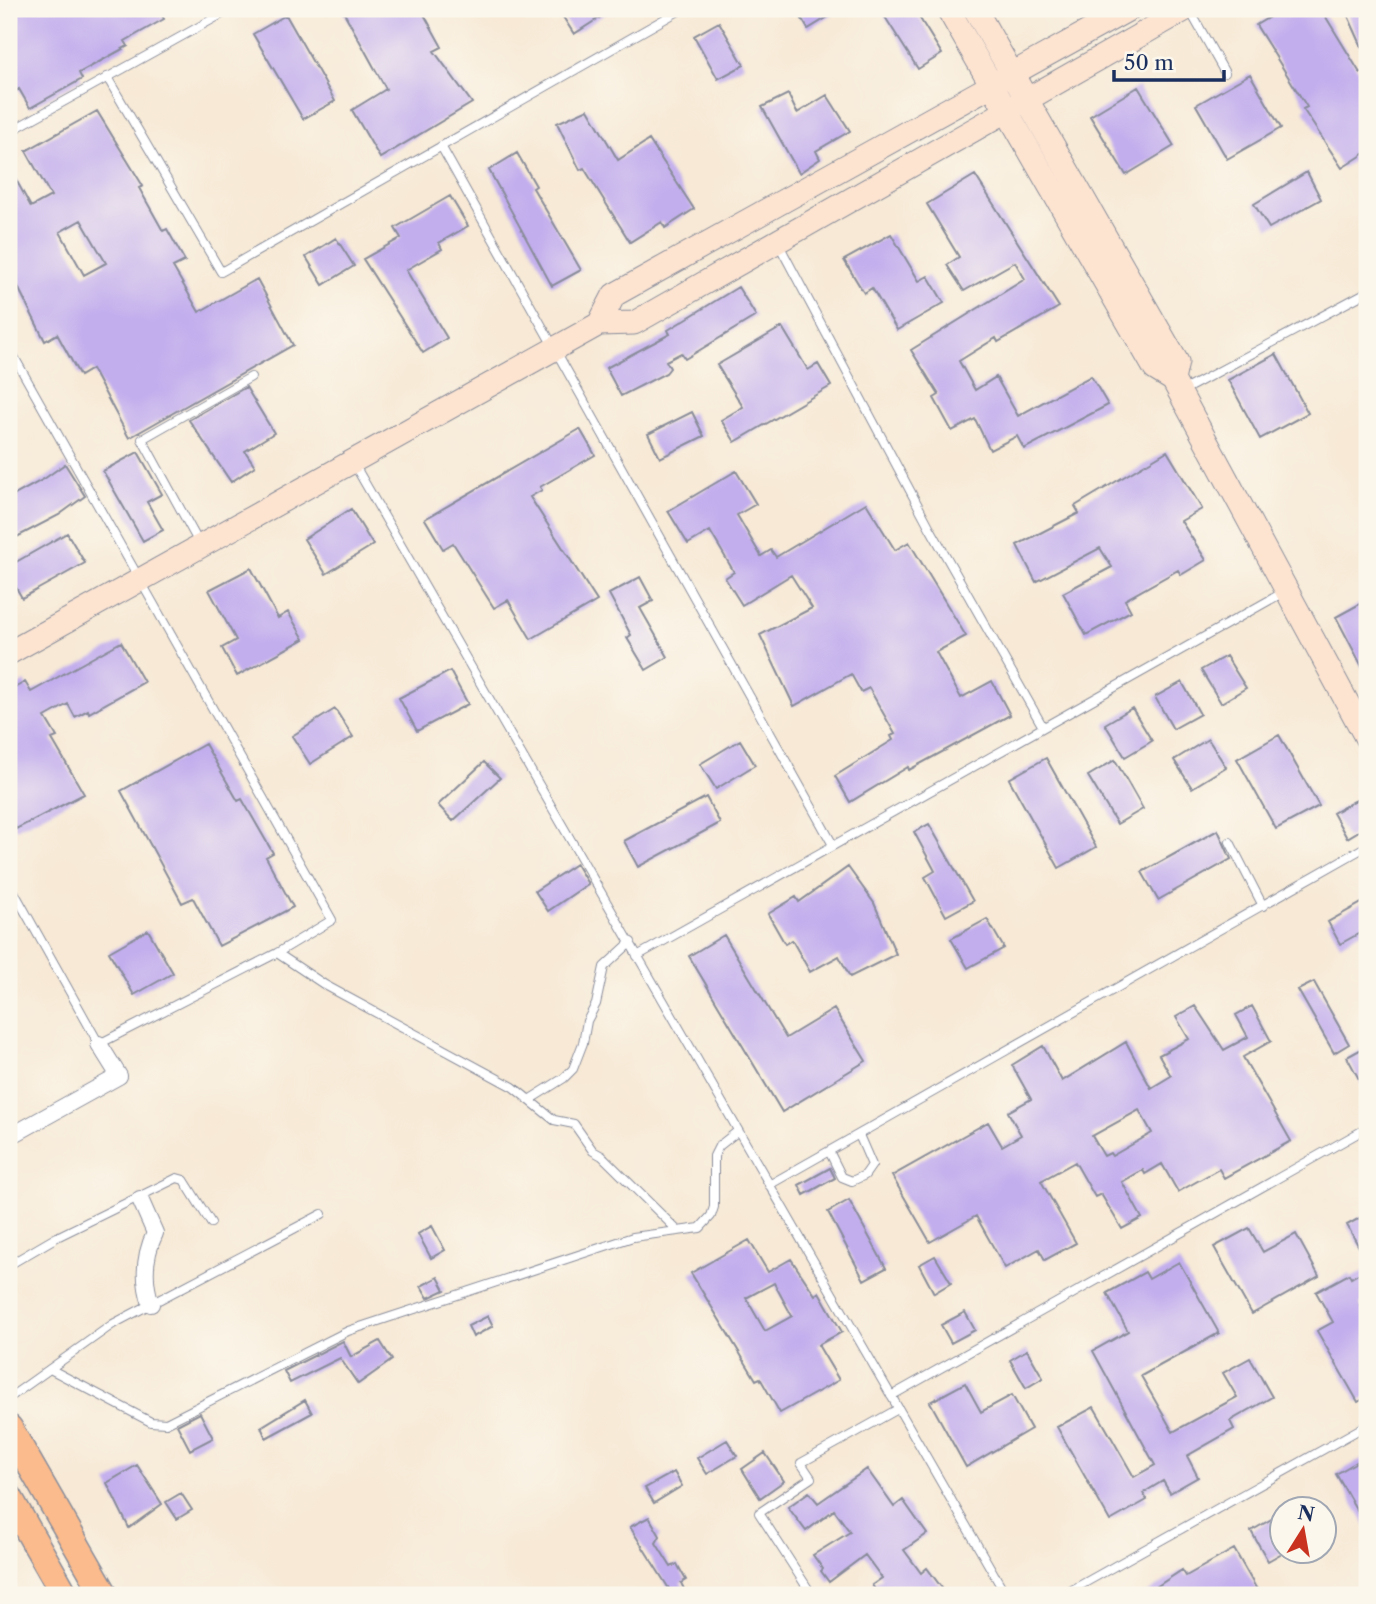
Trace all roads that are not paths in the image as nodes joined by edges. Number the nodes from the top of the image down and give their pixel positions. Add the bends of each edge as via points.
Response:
1 (231, 9) edge
2 (682, 9) edge
3 (948, 9) edge
4 (975, 9) edge
5 (1129, 9) edge
6 (1187, 9) edge
7 (1225, 73) dead end
8 (1012, 74) junction
9 (107, 77) junction
10 (992, 86) junction
11 (1017, 104) junction
12 (9, 132) edge
13 (441, 146) junction
14 (776, 241) junction
15 (1367, 292) edge
16 (599, 324) junction
17 (9, 348) edge
18 (555, 349) junction
19 (251, 377) dead end
20 (1176, 386) junction
21 (352, 461) junction
22 (201, 546) junction
23 (140, 580) junction
24 (1287, 590) junction
25 (9, 653) edge
26 (1043, 727) junction
27 (1367, 739) edge
28 (1230, 842) dead end
29 (834, 845) junction
30 (1367, 846) edge
31 (9, 883) edge
32 (1262, 906) junction
33 (631, 942) junction
34 (277, 953) junction
35 (637, 956) junction
36 (99, 1044) junction
37 (528, 1100) junction
38 (1367, 1128) edge
39 (738, 1131) junction
40 (859, 1135) junction
41 (9, 1137) edge
42 (829, 1152) junction
43 (769, 1185) junction
44 (140, 1199) junction
45 (322, 1214) dead end
46 (211, 1223) dead end
47 (678, 1231) junction
48 (9, 1265) edge
49 (151, 1304) junction
50 (50, 1369) junction
51 (891, 1396) junction
52 (9, 1398) edge
53 (898, 1409) junction
54 (1367, 1425) edge
55 (13, 1444) edge
56 (9, 1497) edge
57 (65, 1595) edge
58 (105, 1595) edge
59 (812, 1595) edge
60 (1006, 1595) edge
61 (1063, 1595) edge

1 - 9 lane
2 - 13 lane
3 - 10 street
4 - 8 street
5 - 8 street
6 - 7 lane
6 - 11 street
8 - 10 street
8 - 11 street
9 - 12 lane
9 - 13 lane via 221,272
10 - 11 street
10 - 16 street via 614,295
11 - 14 street
11 - 20 street via 1177,362
13 - 18 lane
14 - 16 street via 634,323
14 - 26 lane
15 - 20 lane
16 - 18 street
17 - 23 lane
18 - 21 street
18 - 29 lane
19 - 22 lane via 142,439
20 - 24 street
21 - 22 street
21 - 33 lane
22 - 23 street
23 - 25 street
23 - 34 lane via 332,920
24 - 26 lane
24 - 27 street
26 - 29 lane
28 - 32 lane
29 - 35 lane
30 - 32 lane
31 - 36 lane
32 - 40 lane
33 - 35 lane
33 - 37 lane via 604,967 573,1069
34 - 36 lane
34 - 37 lane via 304,973 513,1087
35 - 39 lane
36 - 41 street via 118,1076
37 - 47 lane via 554,1120 578,1128 593,1151
38 - 51 lane
39 - 43 lane
39 - 47 lane via 714,1156 711,1216 700,1228
40 - 42 lane
40 - 42 lane via 872,1165 865,1175 852,1181 842,1177
42 - 43 lane
43 - 51 lane
44 - 46 lane via 177,1178 184,1180
44 - 48 lane
44 - 49 street via 155,1233 144,1282
45 - 49 lane
47 - 50 lane via 633,1237 576,1254 348,1331 166,1423 151,1422
49 - 50 lane via 113,1324
50 - 52 lane
51 - 53 lane
53 - 59 lane via 801,1463 811,1478 759,1513
53 - 60 lane
54 - 61 lane
55 - 58 main road
56 - 57 main road

